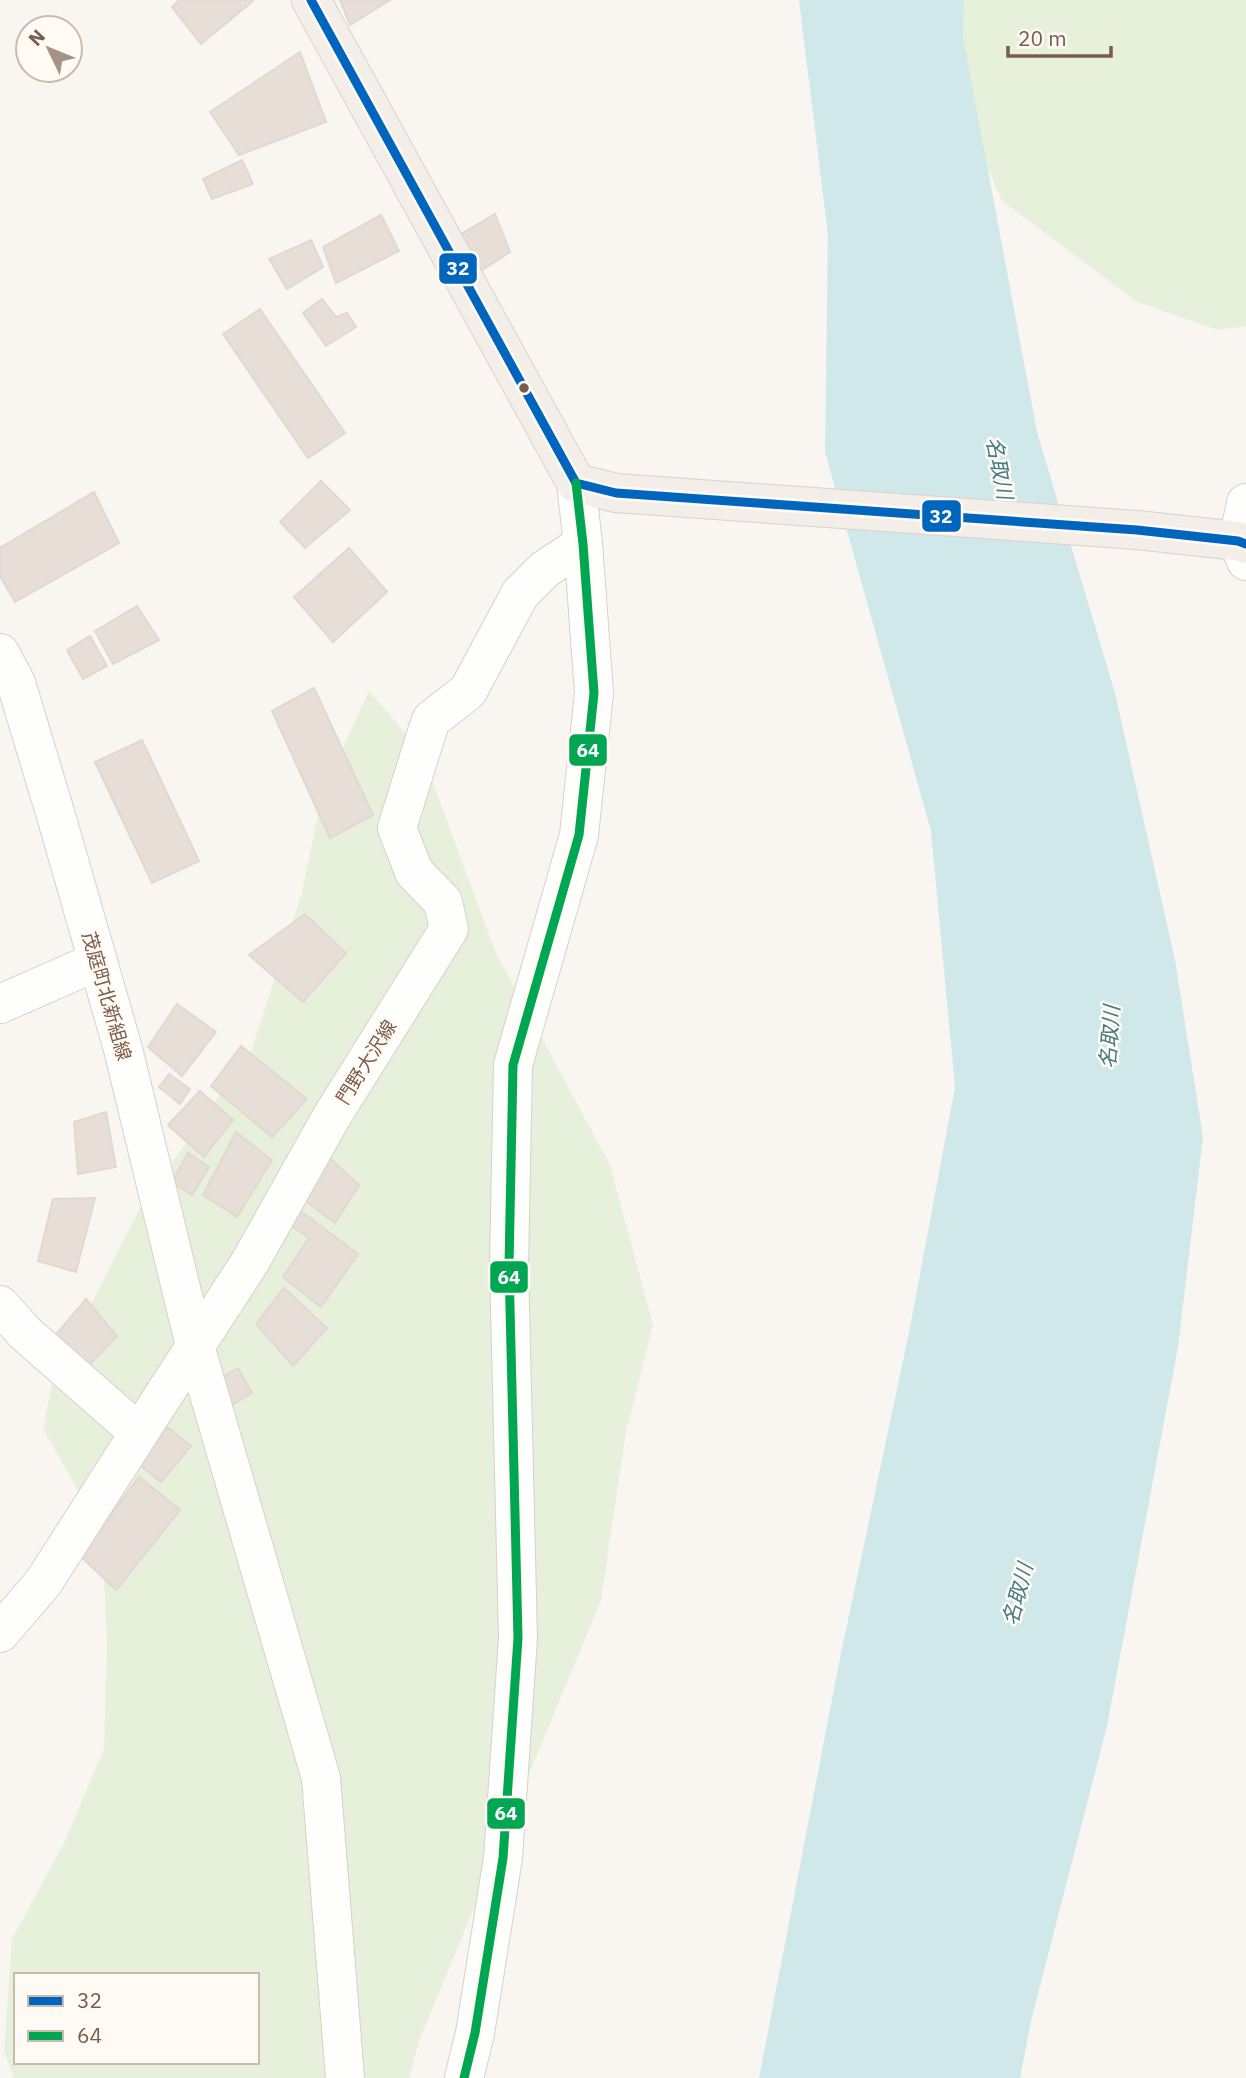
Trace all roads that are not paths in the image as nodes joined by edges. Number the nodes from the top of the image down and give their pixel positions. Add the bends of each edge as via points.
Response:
1 (312, 0) edge
2 (576, 483) junction
3 (1246, 503) edge
4 (583, 544) junction
5 (1243, 549) edge
6 (0, 653) edge
7 (98, 961) junction
8 (0, 1004) edge
9 (0, 1305) edge
10 (195, 1346) junction
11 (139, 1433) junction
12 (0, 1633) edge
13 (345, 2078) edge
14 (464, 2078) edge

1 - 2 main road
2 - 4 street
2 - 5 main road via 616,493 1137,530
3 - 5 street
4 - 10 street, 門野大沢線 via 545,569 520,594 468,691 431,720 397,828 414,872 443,902 449,929
4 - 14 street via 594,692 579,835 513,1065 509,1266 518,1638 503,1858
6 - 7 street, 茂庭町北新組線 via 16,683
7 - 8 street
7 - 10 street, 茂庭町北新組線
9 - 11 street via 25,1333
10 - 11 street, 門野大沢線
10 - 13 street, 茂庭町北新組線 via 321,1778
11 - 12 street, 門野大沢線 via 43,1583

